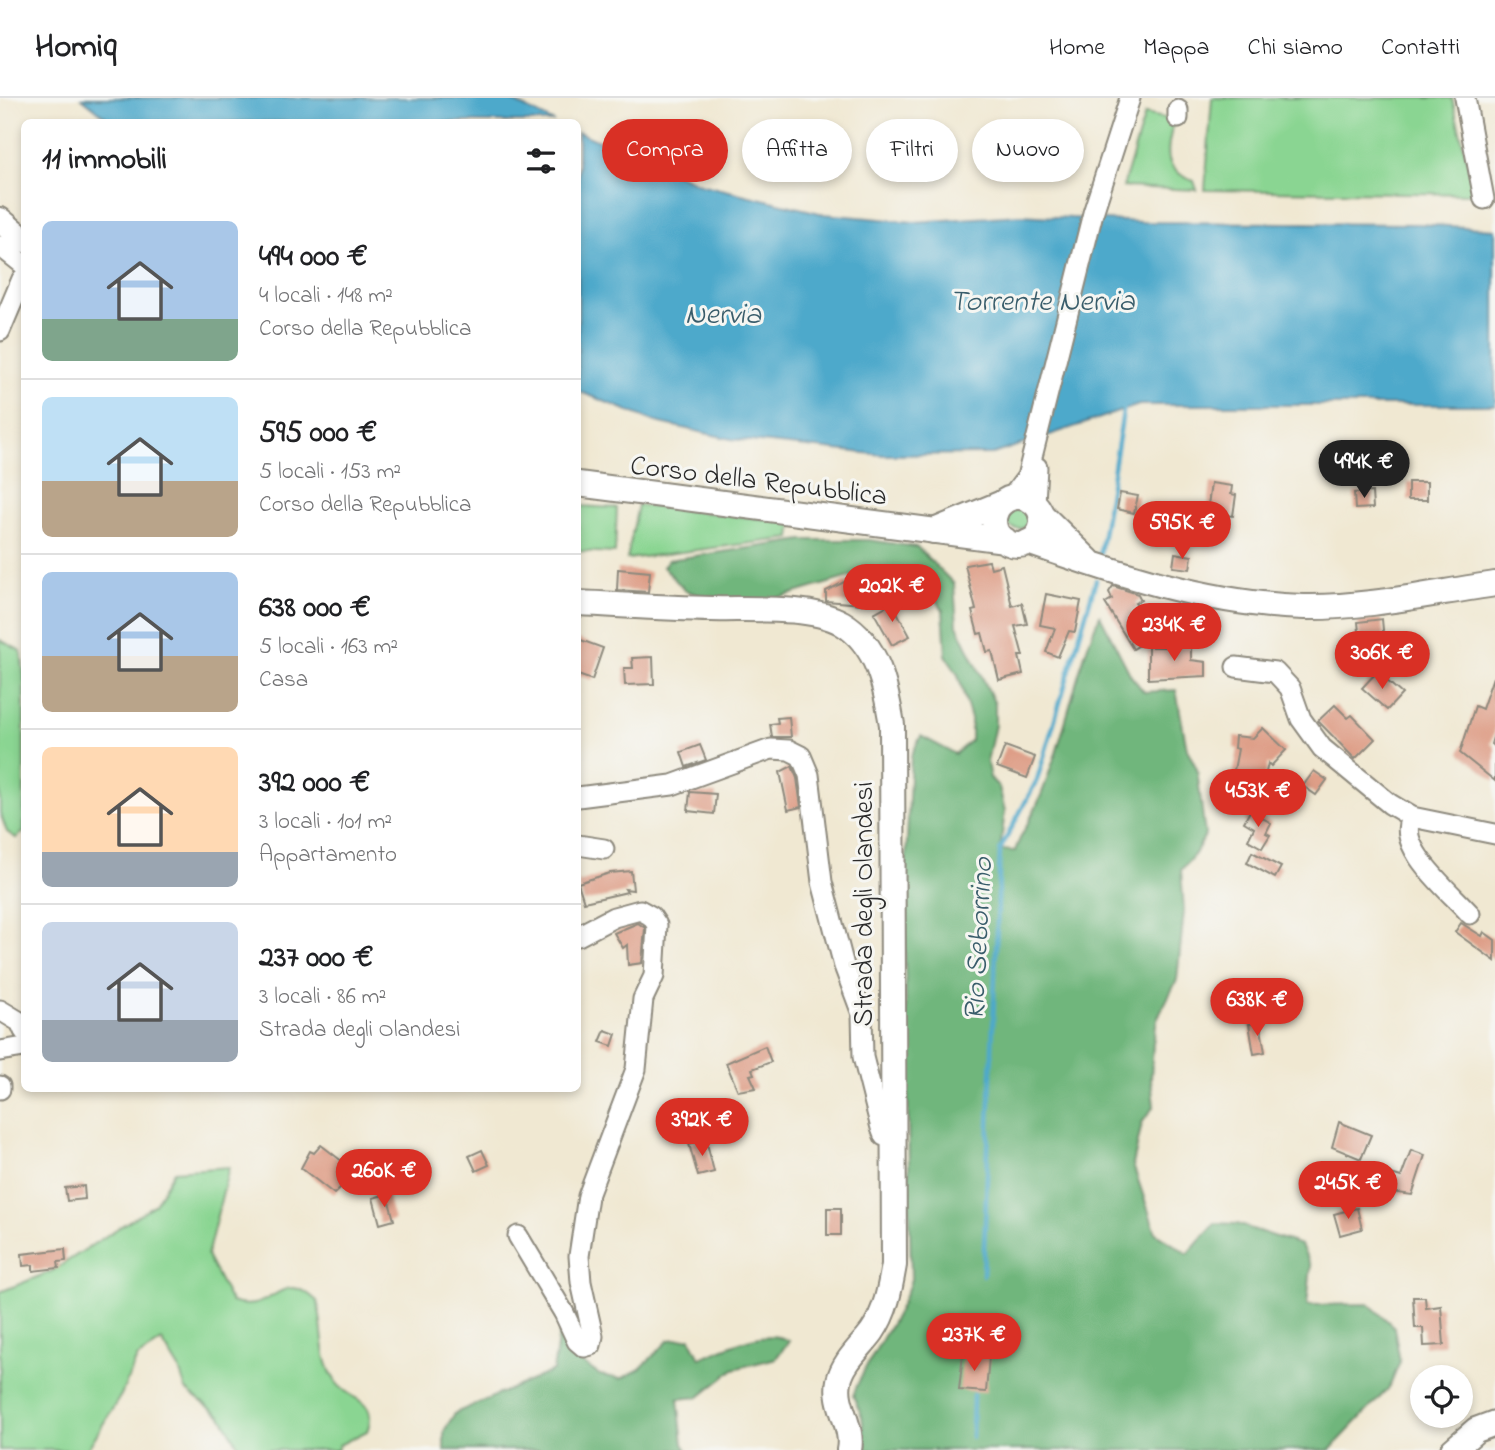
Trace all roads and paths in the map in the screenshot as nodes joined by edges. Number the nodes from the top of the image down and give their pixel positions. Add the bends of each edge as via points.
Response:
1 (1130, 98) edge
2 (1465, 98) edge
3 (1484, 199) dead end
4 (0, 220) edge
5 (21, 238) edge
6 (0, 246) edge
7 (21, 263) edge
8 (21, 281) edge
9 (0, 331) edge
10 (581, 484) edge
11 (1025, 496) junction
12 (933, 531) junction
13 (1016, 541) junction
14 (1093, 565) junction
15 (1495, 584) edge
16 (581, 603) edge
17 (1236, 667) dead end
18 (581, 797) edge
19 (1412, 817) junction
20 (1495, 834) edge
21 (581, 845) edge
22 (604, 849) dead end
23 (1471, 914) dead end
24 (581, 934) edge
25 (0, 1010) edge
26 (21, 1024) edge
27 (21, 1048) edge
28 (0, 1051) edge
29 (894, 1138) junction
30 (518, 1236) dead end
31 (1495, 1423) edge
32 (849, 1450) edge
33 (1453, 1450) edge

1 - 11 street via 1101,194
2 - 3 street
4 - 5 main road
6 - 7 street
8 - 9 street
10 - 12 main road, Corso della Repubblica
11 - 12 main road, Corso della Repubblica
11 - 13 main road via 1038,534
11 - 13 main road via 994,522
11 - 14 main road, Corso della Repubblica
12 - 13 main road, Corso della Repubblica
13 - 14 main road, Corso della Repubblica
14 - 15 main road, Corso della Repubblica via 1219,599 1304,607 1353,605
16 - 29 main road, Strada degli Olandesi via 804,612 841,622 858,635 874,658 892,725
17 - 19 street via 1275,672 1290,688 1301,719 1322,748
18 - 29 street via 672,785 771,749 801,756 809,775 822,882 862,1014 863,1057 884,1136
19 - 20 street
19 - 23 street via 1407,824 1409,844
21 - 22 street
24 - 30 street via 640,910 657,925 658,939 654,976 643,999 636,1069 588,1196 579,1256 593,1336 590,1345 584,1347 577,1341
25 - 26 street
27 - 28 street
29 - 32 main road, Strada degli Olandesi via 894,1265 889,1296 874,1329 842,1371 838,1384
31 - 33 main road via 1476,1430

